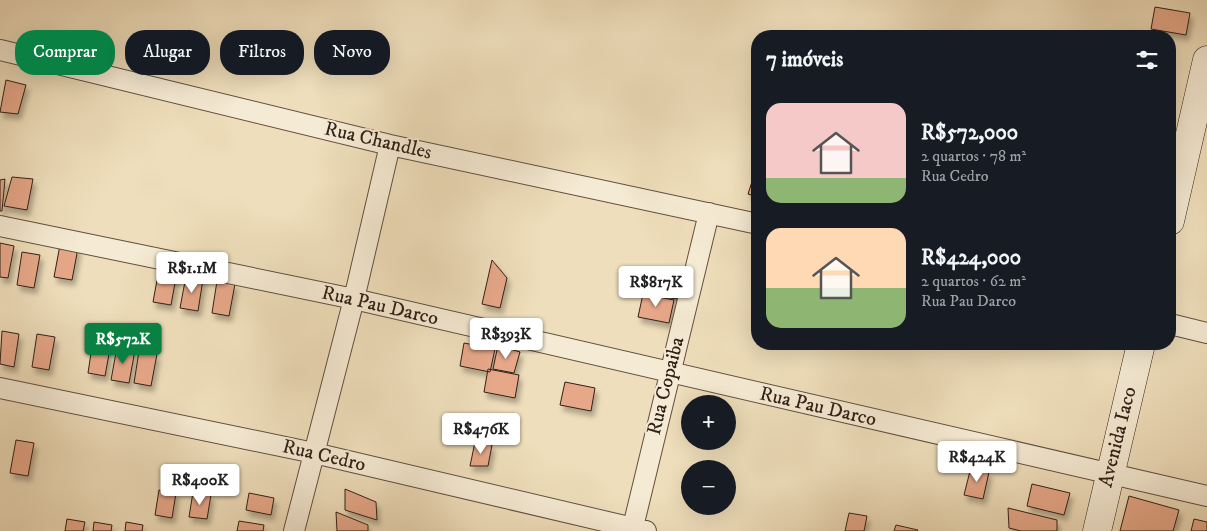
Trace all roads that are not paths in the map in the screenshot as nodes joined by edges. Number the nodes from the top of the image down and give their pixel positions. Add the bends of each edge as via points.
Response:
1 (0, 50) edge
2 (1207, 60) edge
3 (390, 145) junction
4 (1176, 195) edge
5 (709, 213) junction
6 (751, 222) edge
7 (0, 226) edge
8 (354, 300) junction
9 (1176, 325) edge
10 (1207, 333) edge
11 (1140, 350) edge
12 (669, 372) junction
13 (0, 388) edge
14 (314, 453) junction
15 (1109, 474) junction
16 (1207, 496) edge
17 (637, 530) edge
18 (294, 531) edge
19 (1097, 531) edge

1 - 3 street, Rua Chandles
2 - 4 street
3 - 5 street, Rua Chandles
3 - 8 street
5 - 6 street, Rua Chandles
5 - 12 street, Rua Copaiba
7 - 8 street, Rua Pau Darco
8 - 12 street, Rua Pau Darco
8 - 14 street
9 - 10 street
11 - 15 street, Avenida Iaco
12 - 15 street, Rua Pau Darco
12 - 17 street, Rua Copaiba
13 - 14 street, Rua Cedro
14 - 17 street, Rua Cedro
14 - 18 street
15 - 16 street, Rua Pau Darco
15 - 19 street, Avenida Iaco

